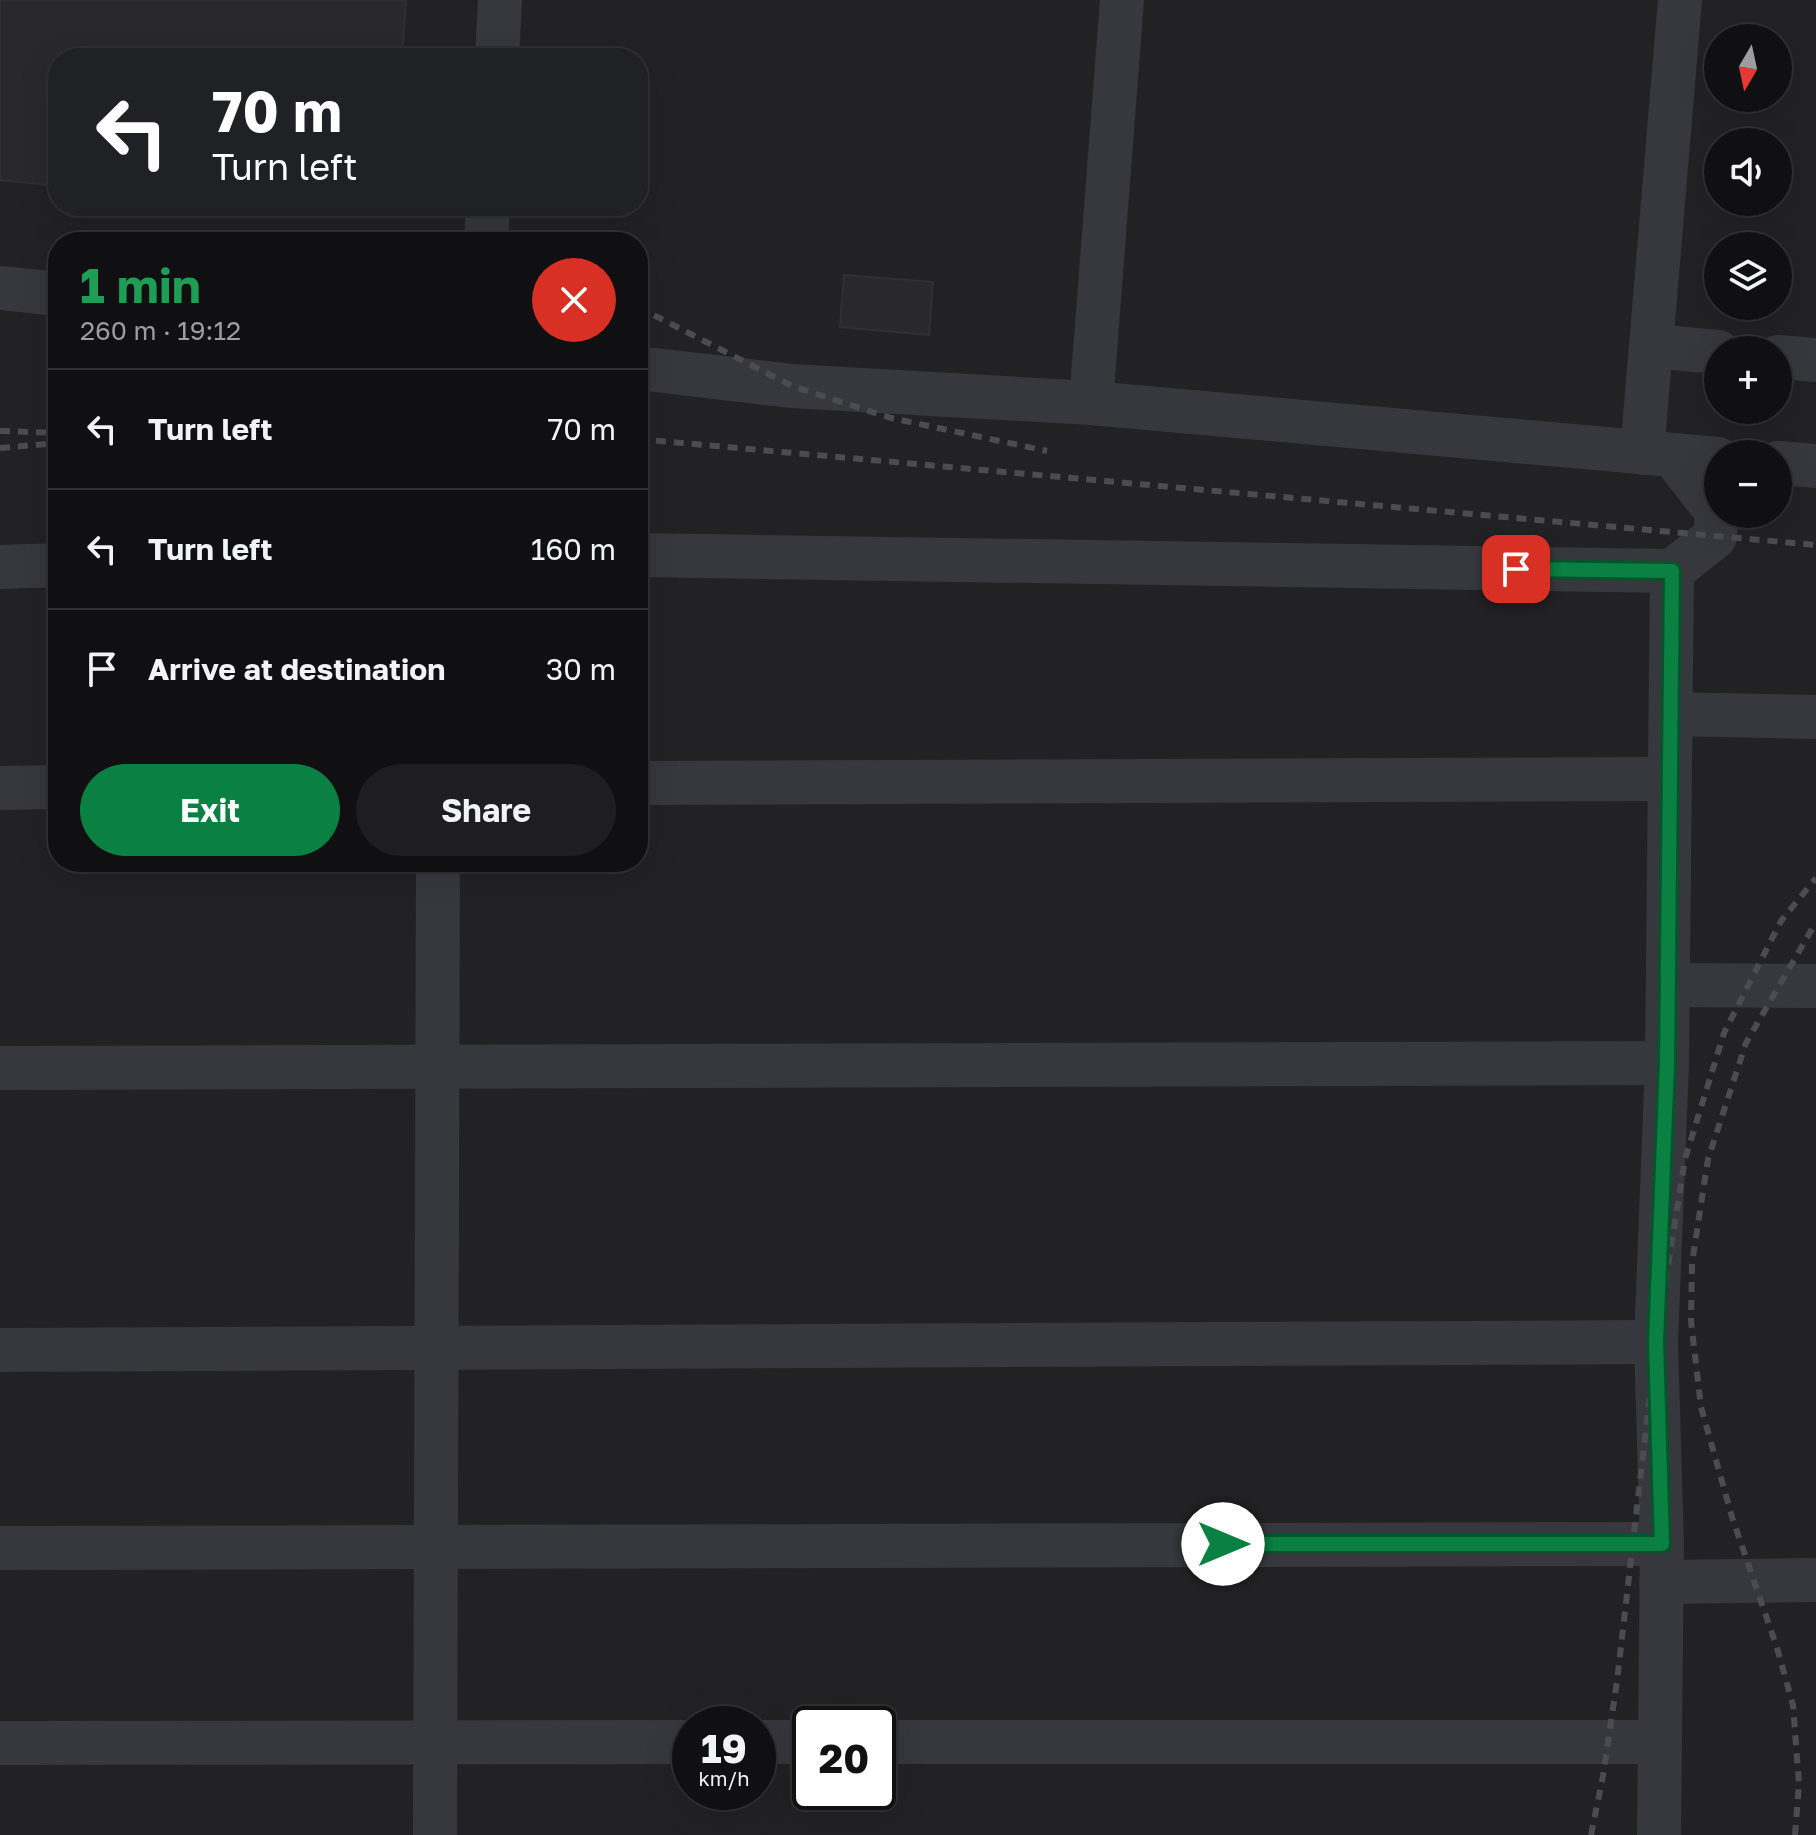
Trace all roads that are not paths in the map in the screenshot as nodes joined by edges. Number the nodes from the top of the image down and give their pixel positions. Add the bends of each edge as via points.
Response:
1 (500, 0) edge
2 (1122, 0) edge
3 (1680, 0) edge
4 (498, 48) edge
5 (0, 288) edge
6 (48, 293) edge
7 (1651, 346) junction
8 (1704, 351) edge
9 (1792, 358) edge
10 (1816, 360) edge
11 (648, 369) edge
12 (1091, 403) junction
13 (1657, 454) junction
14 (1704, 458) edge
15 (1792, 464) edge
16 (1816, 466) edge
17 (648, 555) edge
18 (48, 565) edge
19 (0, 567) edge
20 (1672, 571) junction
21 (1671, 714) junction
22 (1816, 717) edge
23 (1670, 779) junction
24 (648, 783) edge
25 (48, 787) edge
26 (0, 788) edge
27 (438, 872) edge
28 (1668, 985) junction
29 (1816, 986) edge
30 (1667, 1063) junction
31 (438, 1066) junction
32 (0, 1068) edge
33 (1656, 1342) junction
34 (437, 1349) junction
35 (0, 1350) edge
36 (436, 1547) junction
37 (0, 1548) edge
38 (1662, 1563) junction
39 (1816, 1580) edge
40 (436, 1742) junction
41 (672, 1742) edge
42 (896, 1742) edge
43 (1660, 1742) junction
44 (0, 1743) edge
45 (435, 1835) edge
46 (1659, 1835) edge

1 - 4 lane
2 - 12 lane
3 - 7 lane
5 - 6 lane
7 - 8 lane
7 - 13 lane
9 - 10 lane
11 - 12 lane via 792,386
12 - 13 lane
13 - 14 lane
13 - 20 lane via 1717,512 1715,537
15 - 16 lane
17 - 20 lane
18 - 19 lane
20 - 21 lane
21 - 22 lane
21 - 23 lane
23 - 24 lane
23 - 28 lane
25 - 26 lane
27 - 31 lane
28 - 29 lane
28 - 30 lane
30 - 31 lane
30 - 33 lane
31 - 32 lane
31 - 34 lane
33 - 34 lane
33 - 38 lane
34 - 35 lane
34 - 36 lane
36 - 37 lane
36 - 38 lane
36 - 40 lane
38 - 39 lane
38 - 43 lane
40 - 41 lane
40 - 44 lane
40 - 45 lane
42 - 43 lane
43 - 46 lane

